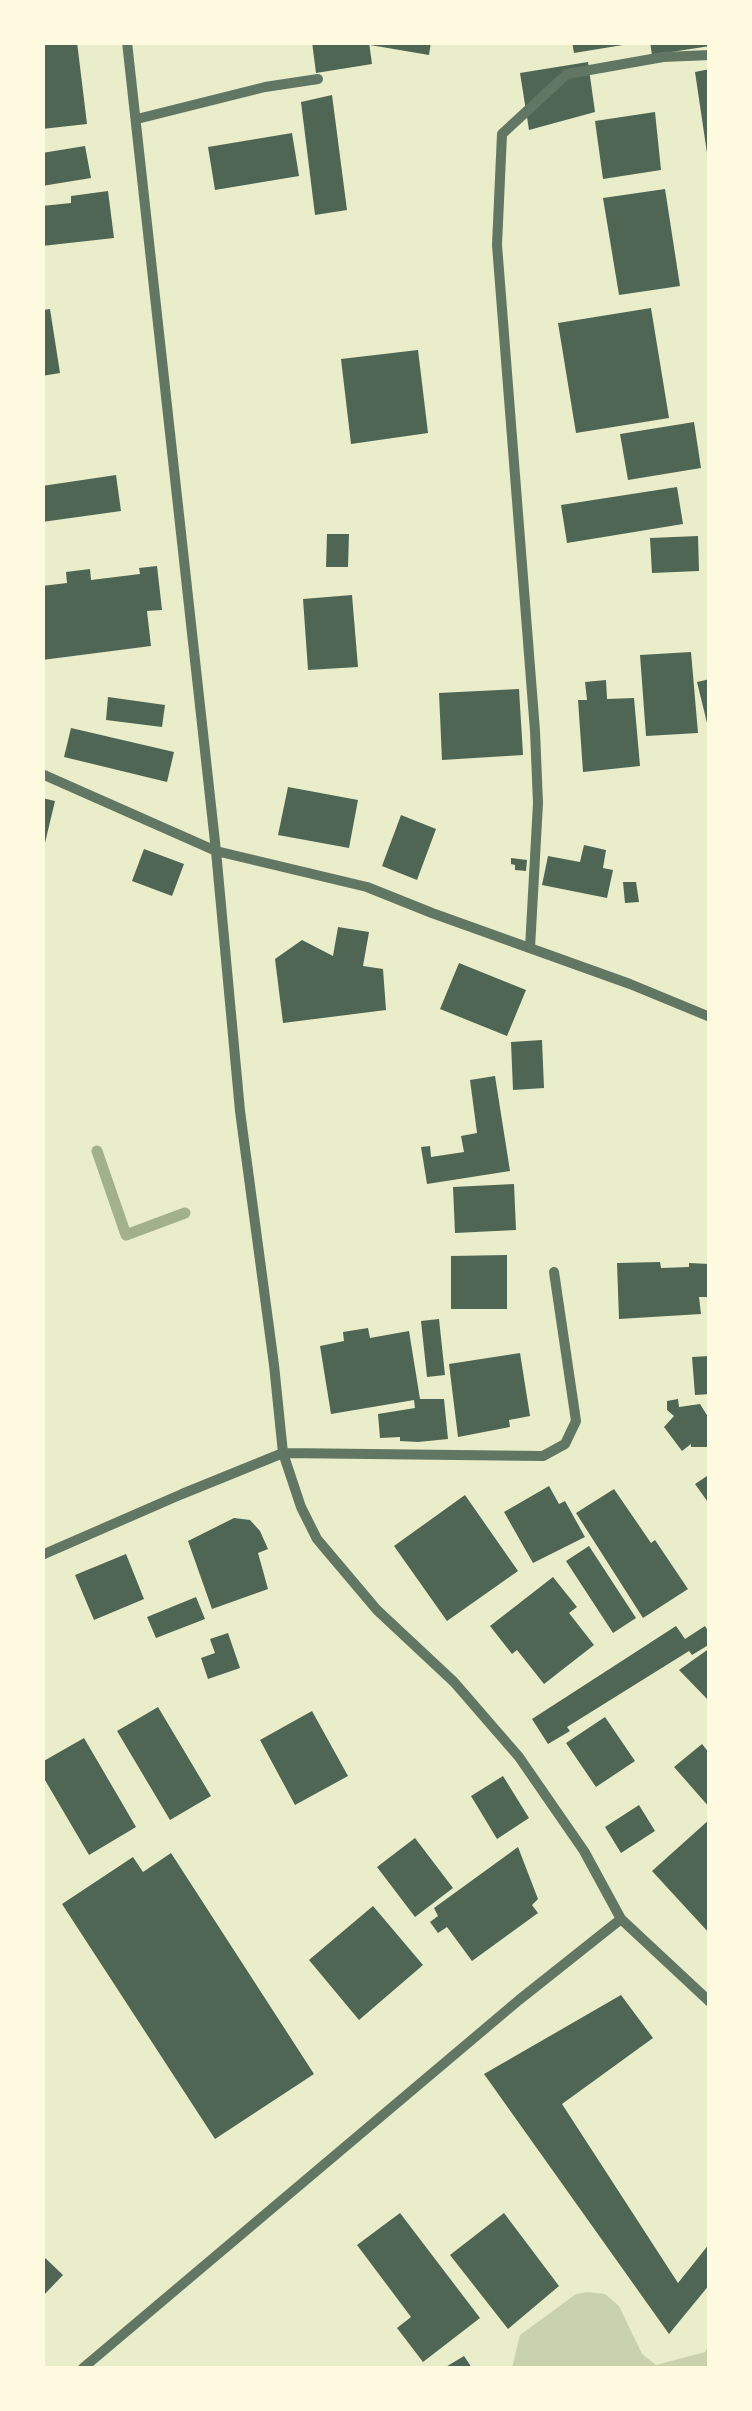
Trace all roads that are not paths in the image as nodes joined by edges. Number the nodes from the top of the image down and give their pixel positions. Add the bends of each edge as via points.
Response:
1 (127, 42) edge
2 (710, 55) edge
3 (318, 79) dead end
4 (137, 119) junction
5 (42, 774) edge
6 (216, 851) junction
7 (530, 948) junction
8 (710, 1017) edge
9 (554, 1272) dead end
10 (283, 1453) junction
11 (42, 1555) edge
12 (621, 1919) junction
13 (710, 2002) edge
14 (82, 2368) edge

1 - 4 street
2 - 7 street via 566,74 502,134 498,245 537,785
3 - 4 street
4 - 6 street
5 - 6 street
6 - 7 street via 367,887
6 - 10 street
7 - 8 street
9 - 10 street via 576,1421 565,1444 544,1456
10 - 11 street
10 - 12 street via 317,1539 519,1756
12 - 13 street
12 - 14 street

